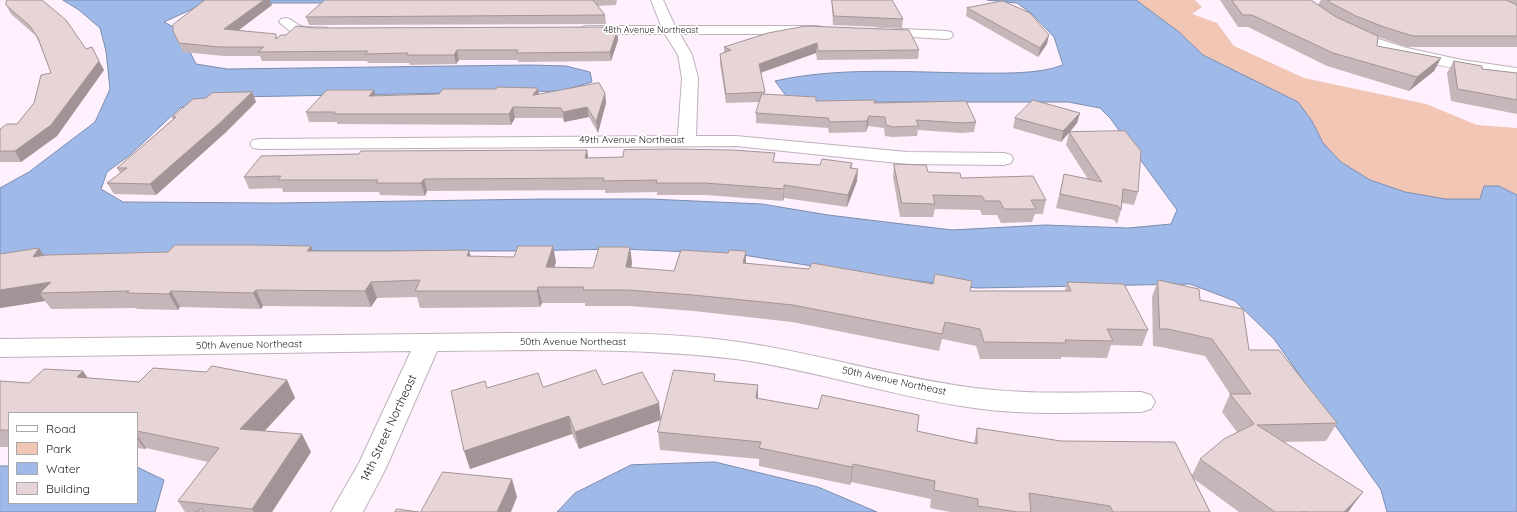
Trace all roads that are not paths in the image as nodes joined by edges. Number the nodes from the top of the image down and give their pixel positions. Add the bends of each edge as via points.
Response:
1 (657, 0) edge
2 (1301, 0) edge
3 (286, 22) dead end
4 (574, 30) edge
5 (670, 30) junction
6 (832, 30) edge
7 (335, 31) edge
8 (870, 32) edge
9 (946, 35) dead end
10 (1517, 74) edge
11 (687, 140) junction
12 (259, 144) dead end
13 (1004, 159) dead end
14 (428, 343) junction
15 (0, 348) edge
16 (1141, 402) dead end
17 (347, 512) edge

1 - 5 street
2 - 10 street via 1330,23 1397,50 1441,61
3 - 7 street via 297,30
4 - 5 street, 48th Avenue Northeast
5 - 6 street, 48th Avenue Northeast
5 - 11 street via 684,55 690,78
8 - 9 street
11 - 12 street, 49th Avenue Northeast
11 - 13 street, 49th Avenue Northeast via 744,141 907,158
14 - 15 street, 50th Avenue Northeast
14 - 16 street, 50th Avenue Northeast via 647,343 707,347 766,354 974,398 1034,403
14 - 17 street, 14th Street Northeast via 371,468

